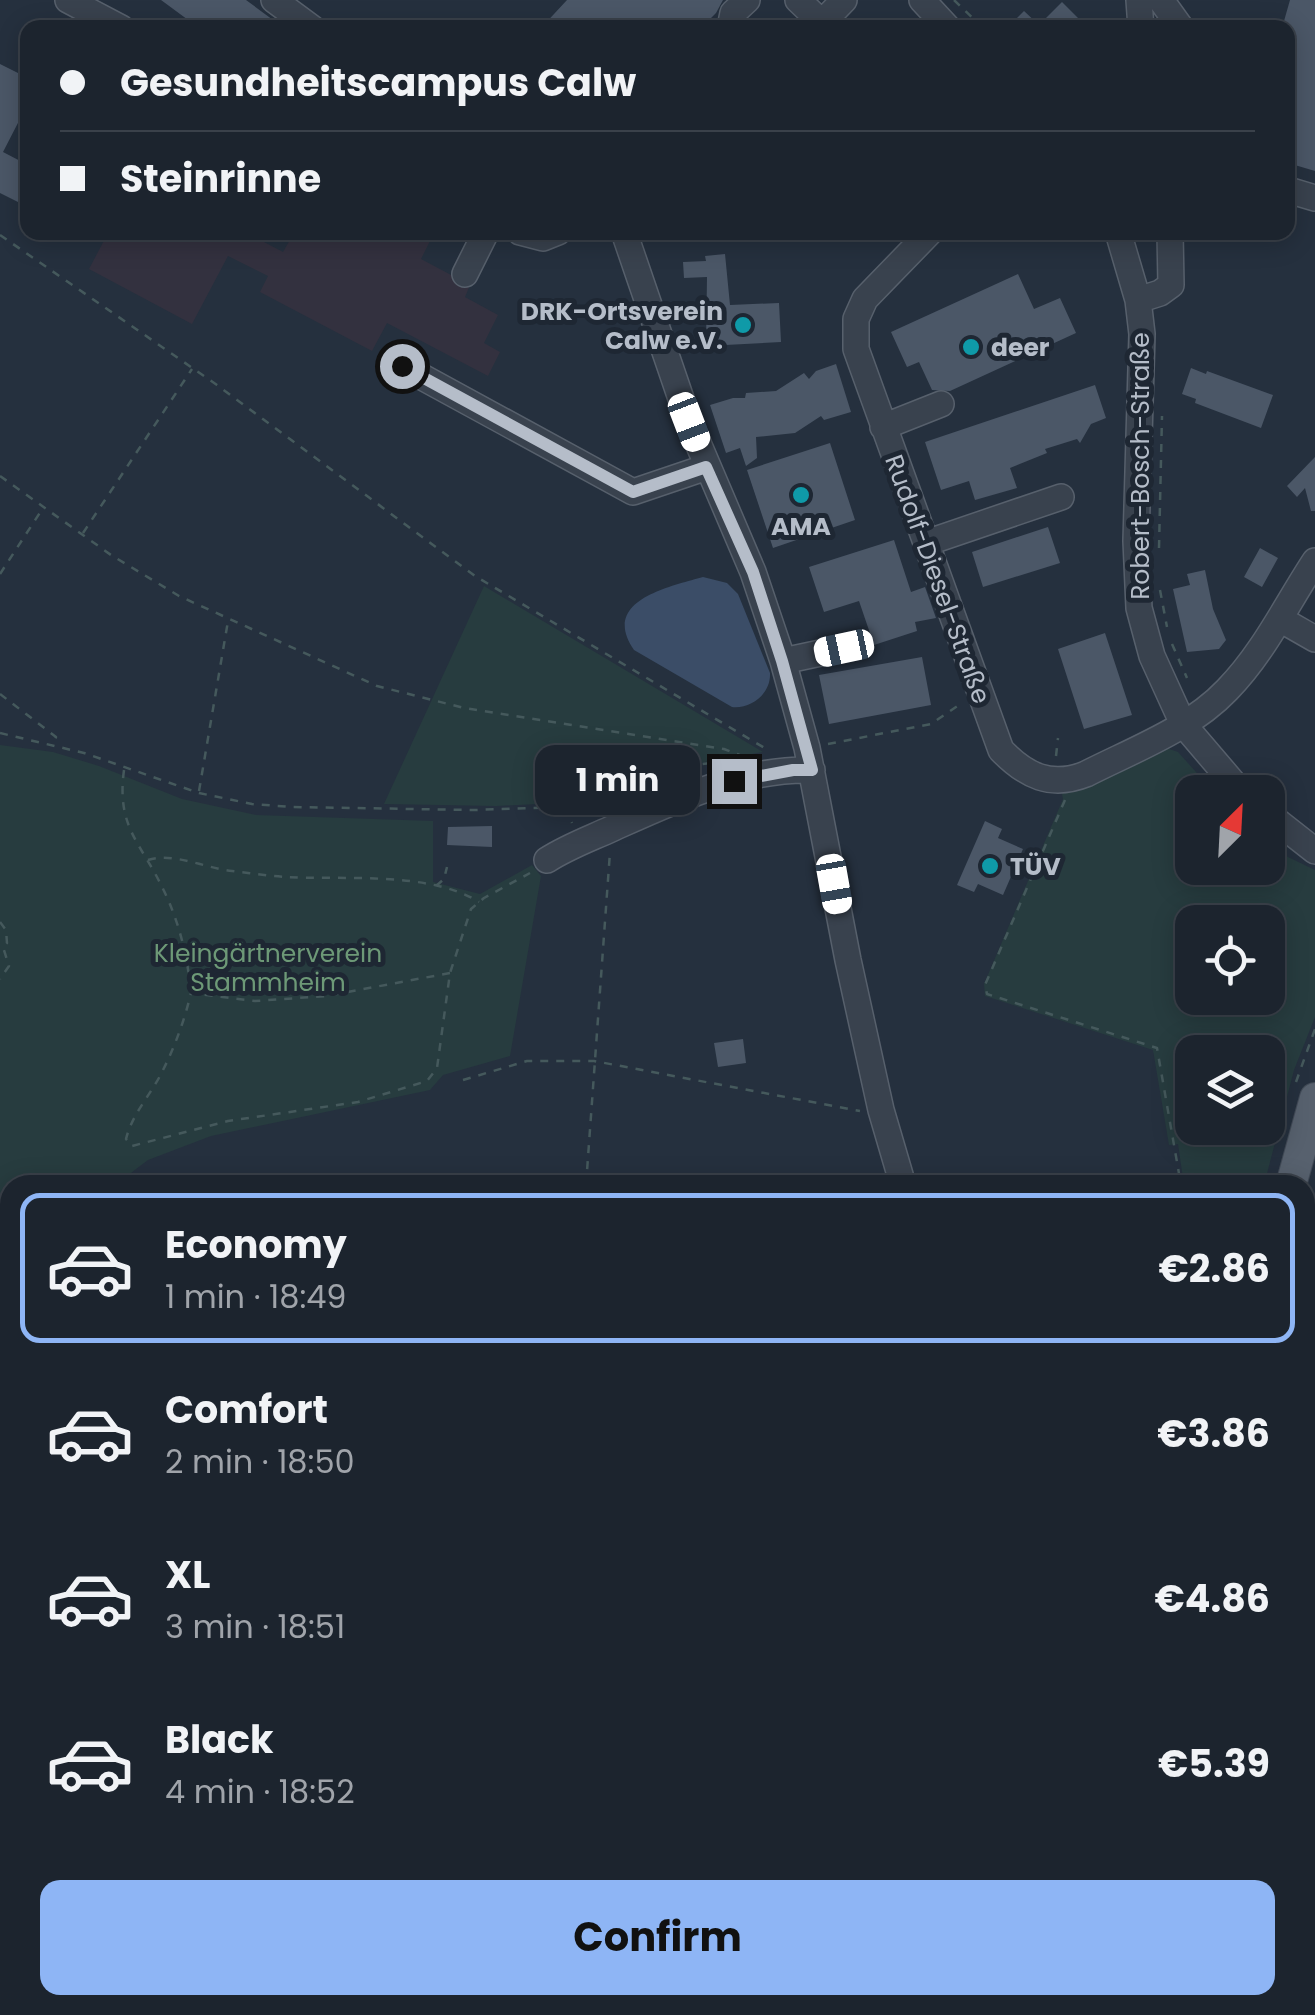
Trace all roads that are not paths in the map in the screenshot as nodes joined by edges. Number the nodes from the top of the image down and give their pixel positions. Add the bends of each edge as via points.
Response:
1 (68, 0) edge
2 (274, 0) edge
3 (747, 0) edge
4 (798, 0) edge
5 (844, 0) edge
6 (922, 0) edge
7 (106, 20) edge
8 (301, 20) edge
9 (732, 20) edge
10 (815, 20) edge
11 (824, 20) edge
12 (941, 20) edge
13 (482, 240) edge
14 (626, 240) edge
15 (922, 240) edge
16 (1120, 240) edge
17 (1170, 240) edge
18 (465, 274) dead end
19 (1138, 300) junction
20 (402, 366) dead end
21 (941, 404) dead end
22 (883, 428) junction
23 (706, 467) junction
24 (1062, 497) dead end
25 (926, 543) junction
26 (1315, 561) edge
27 (1280, 620) junction
28 (1315, 639) edge
29 (844, 648) dead end
30 (782, 661) junction
31 (1182, 724) junction
32 (804, 762) junction
33 (1226, 775) edge
34 (1285, 823) edge
35 (1285, 827) edge
36 (1315, 837) edge
37 (1315, 851) edge
38 (542, 865) road end
39 (1315, 1098) edge
40 (900, 1175) edge
41 (1294, 1175) edge

1 - 7 street
2 - 8 street
3 - 9 street
4 - 10 street
5 - 11 street
6 - 12 street
13 - 18 street
14 - 23 street
15 - 22 street, Rudolf-Diesel-Straße via 874,288 856,320 856,349
16 - 19 street, Robert-Bosch-Straße
17 - 19 street via 1170,285
19 - 31 street, Robert-Bosch-Straße via 1138,608
20 - 23 street via 633,492
21 - 22 street
22 - 25 street, Rudolf-Diesel-Straße
23 - 30 street via 753,572
24 - 25 street
25 - 31 street, Rudolf-Diesel-Straße via 1001,750 1018,768 1065,782
26 - 27 street
27 - 28 street
27 - 31 street via 1226,691
29 - 30 street
30 - 32 street
31 - 33 street, Robert-Bosch-Straße
32 - 38 street via 656,807
32 - 40 street
34 - 36 street
35 - 37 street
39 - 41 main road

